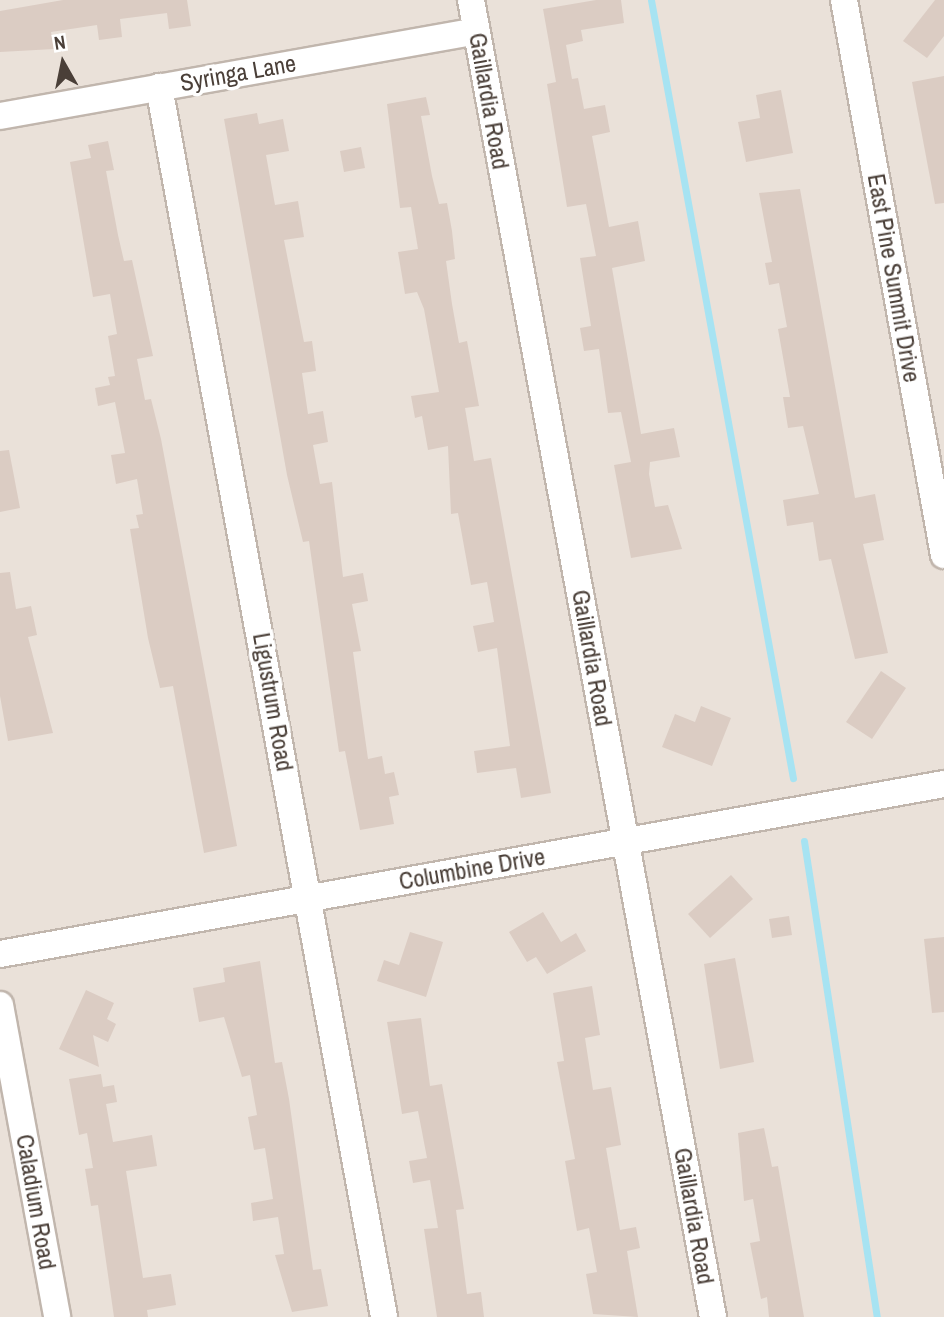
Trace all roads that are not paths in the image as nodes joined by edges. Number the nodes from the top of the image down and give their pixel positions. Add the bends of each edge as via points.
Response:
1 (471, 0) edge
2 (844, 0) edge
3 (476, 31) junction
4 (159, 87) junction
5 (0, 116) edge
6 (944, 555) edge
7 (944, 784) edge
8 (625, 841) junction
9 (309, 898) junction
10 (0, 954) edge
11 (0, 1005) edge
12 (57, 1317) edge
13 (384, 1317) edge
14 (713, 1317) edge

1 - 3 street, Gaillardia Road
2 - 6 street, East Pine Summit Drive
3 - 4 street, Syringa Lane
3 - 8 street, Gaillardia Road
4 - 5 street, Syringa Lane
4 - 9 street, Ligustrum Road
7 - 8 street, Columbine Drive
8 - 9 street, Columbine Drive
8 - 14 street, Gaillardia Road
9 - 10 street, Columbine Drive
9 - 13 street, Ligustrum Road
11 - 12 street, Caladium Road

